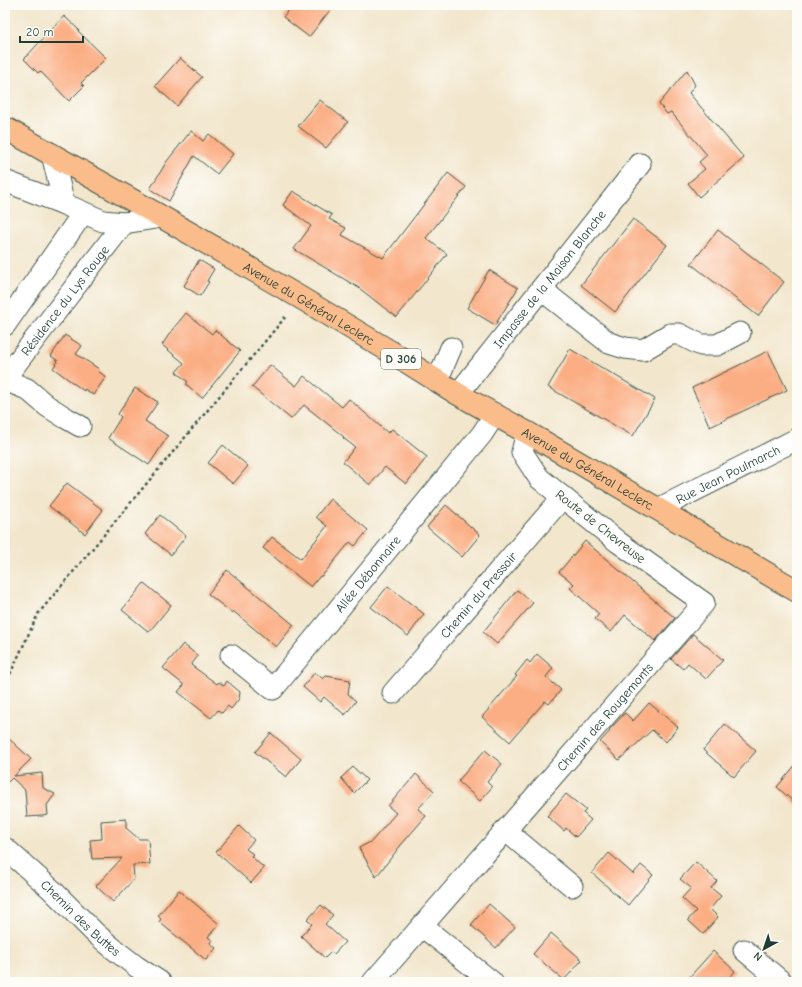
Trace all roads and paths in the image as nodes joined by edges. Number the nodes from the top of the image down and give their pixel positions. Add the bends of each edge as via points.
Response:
1 (5, 128) edge
2 (52, 154) junction
3 (640, 164) dead end
4 (5, 180) edge
5 (64, 204) junction
6 (83, 213) junction
7 (162, 217) junction
8 (124, 223) junction
9 (542, 288) junction
10 (301, 298) junction
11 (5, 325) edge
12 (740, 333) dead end
13 (450, 348) dead end
14 (5, 379) edge
15 (437, 381) junction
16 (458, 394) junction
17 (495, 414) junction
18 (80, 426) dead end
19 (527, 432) junction
20 (797, 439) edge
21 (563, 497) junction
22 (658, 509) junction
23 (797, 591) edge
24 (704, 603) joint
25 (231, 655) dead end
26 (5, 685) edge
27 (393, 692) dead end
28 (505, 830) junction
29 (5, 848) edge
30 (572, 886) dead end
31 (422, 926) junction
32 (744, 950) dead end
33 (160, 982) edge
34 (373, 982) edge
35 (492, 982) edge
36 (782, 982) edge

1 - 2 main road, Avenue du Général Leclerc / D 306
2 - 5 street
2 - 7 main road, Avenue du Général Leclerc / D 306
3 - 9 street, Impasse de la Maison Blanche
4 - 5 street
5 - 6 street
6 - 8 street via 103,221
6 - 11 street
7 - 8 street
7 - 10 main road, Avenue du Général Leclerc / D 306
8 - 14 street, Résidence du Lys Rouge
9 - 12 street via 609,343 626,348 643,350 670,334 679,334 701,345 717,345
9 - 16 street, Impasse de la Maison Blanche
10 - 15 main road, Avenue du Général Leclerc / D 306
10 - 26 path via 38,614
13 - 15 street
14 - 18 street via 27,389 47,406
15 - 16 main road, Avenue du Général Leclerc / D 306
16 - 17 main road, Avenue du Général Leclerc / D 306
17 - 19 main road, Avenue du Général Leclerc / D 306
17 - 25 street, Allée Débonnaire via 482,434 273,689
19 - 21 street, Route de Chevreuse via 522,452 539,478
19 - 22 main road, Avenue du Général Leclerc / D 306
20 - 22 street, Rue Jean Poulmarch
21 - 24 street, Route de Chevreuse via 618,542
21 - 27 street, Chemin du Pressoir
22 - 23 main road, Avenue du Général Leclerc / D 306
24 - 28 street, Chemin des Rougemonts
28 - 30 street
28 - 31 street, Chemin des Rougemonts
29 - 33 street, Chemin des Buttes via 95,933
31 - 34 street, Chemin des Rougemonts
31 - 35 street
32 - 36 street

